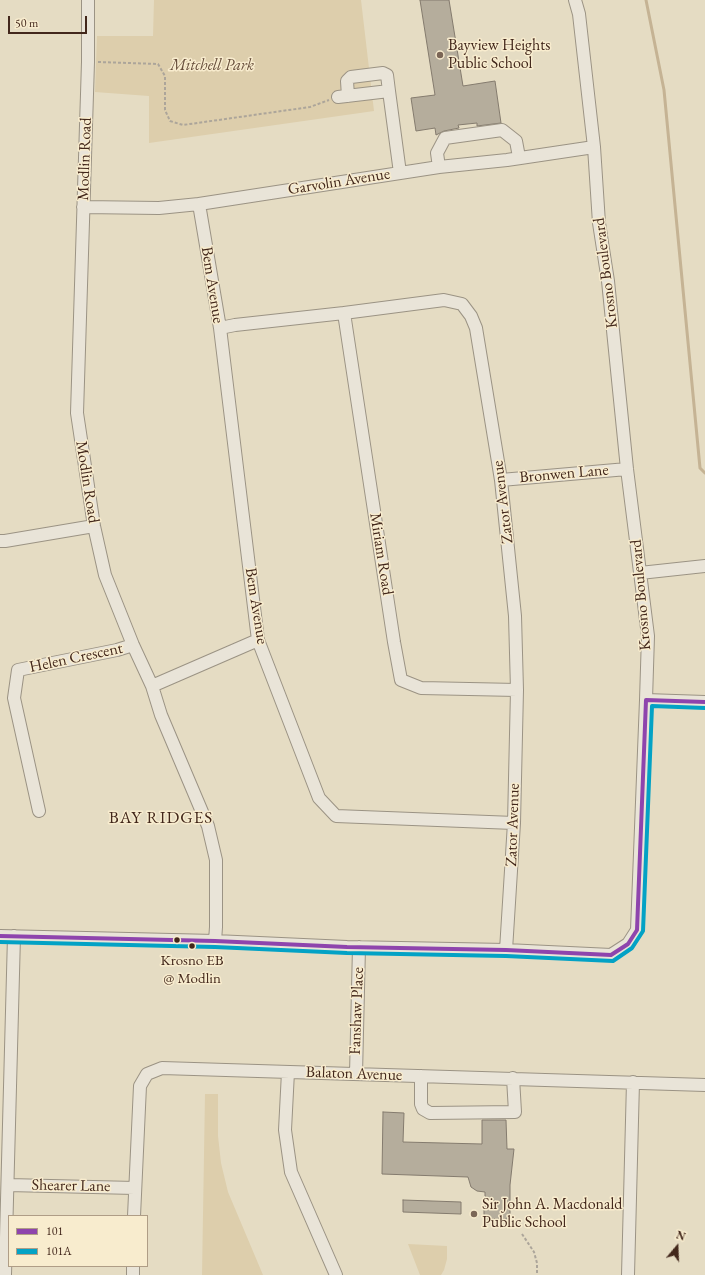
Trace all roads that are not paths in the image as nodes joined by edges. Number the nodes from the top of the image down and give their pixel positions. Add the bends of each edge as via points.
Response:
1 (88, 0) edge
2 (575, 0) edge
3 (389, 91) junction
4 (594, 147) junction
5 (520, 157) junction
6 (439, 166) junction
7 (400, 173) junction
8 (199, 204) junction
9 (83, 207) junction
10 (344, 313) junction
11 (220, 328) junction
12 (627, 469) junction
13 (501, 480) junction
14 (94, 526) junction
15 (0, 541) edge
16 (705, 566) edge
17 (640, 573) junction
18 (258, 640) junction
19 (133, 645) junction
20 (152, 686) junction
21 (516, 690) junction
22 (646, 700) junction
23 (705, 702) edge
24 (39, 811) dead end
25 (514, 823) junction
26 (0, 936) edge
27 (14, 936) junction
28 (215, 941) junction
29 (359, 948) junction
30 (506, 950) junction
31 (5, 1052) edge
32 (288, 1072) junction
33 (356, 1074) junction
34 (421, 1076) junction
35 (513, 1078) junction
36 (633, 1082) junction
37 (705, 1085) edge
38 (8, 1185) junction
39 (135, 1188) junction
40 (134, 1215) edge
41 (5, 1275) edge
42 (336, 1275) edge
43 (628, 1275) edge

1 - 9 street, Modlin Road
2 - 4 street, Krosno Boulevard via 579,14
3 - 3 street via 343,96 351,76 384,73 387,75
3 - 7 street
4 - 5 street, Garvolin Avenue
4 - 12 street, Krosno Boulevard via 599,223 608,281
5 - 6 street, Garvolin Avenue
5 - 6 street via 516,141 502,130 444,138 437,153
6 - 7 street, Garvolin Avenue
7 - 8 street, Garvolin Avenue
8 - 9 street, Garvolin Avenue via 159,208
8 - 11 street, Bem Avenue
9 - 14 street, Modlin Road via 77,413
10 - 11 street, Zator Avenue
10 - 13 street, Zator Avenue via 444,300 462,304 476,328
10 - 21 street, Miriam Road via 401,680 421,688
11 - 18 street, Bem Avenue
12 - 13 street, Bronwen Lane
12 - 17 street, Krosno Boulevard
13 - 21 street, Zator Avenue via 515,616
14 - 15 street
14 - 19 street, Modlin Road via 105,575
16 - 17 street
17 - 22 street, Krosno Boulevard via 648,636
18 - 20 street
18 - 25 street, Bem Avenue via 319,798 336,816
19 - 20 street, Modlin Road
19 - 24 street, Helen Crescent via 18,670 14,698
20 - 28 street, Modlin Road via 161,716 208,826 216,860
21 - 25 street, Zator Avenue
22 - 23 street
22 - 30 street, Krosno Boulevard via 637,930 628,944 611,955
25 - 30 street, Zator Avenue
26 - 27 street, Krosno Boulevard
27 - 28 street, Krosno Boulevard
27 - 31 street
28 - 29 street, Krosno Boulevard
29 - 30 street, Krosno Boulevard
29 - 33 street, Fanshaw Place
31 - 38 street
32 - 33 street, Balaton Avenue
32 - 39 street, Balaton Avenue via 162,1068 148,1074 140,1086
32 - 42 street via 285,1130 291,1172
33 - 34 street, Balaton Avenue
34 - 35 street, Balaton Avenue
34 - 35 street via 421,1104 423,1109 430,1113 515,1112
35 - 36 street, Balaton Avenue
36 - 37 street, Balaton Avenue
36 - 43 street
38 - 39 street, Shearer Lane
38 - 41 street
39 - 40 street, Balaton Avenue

